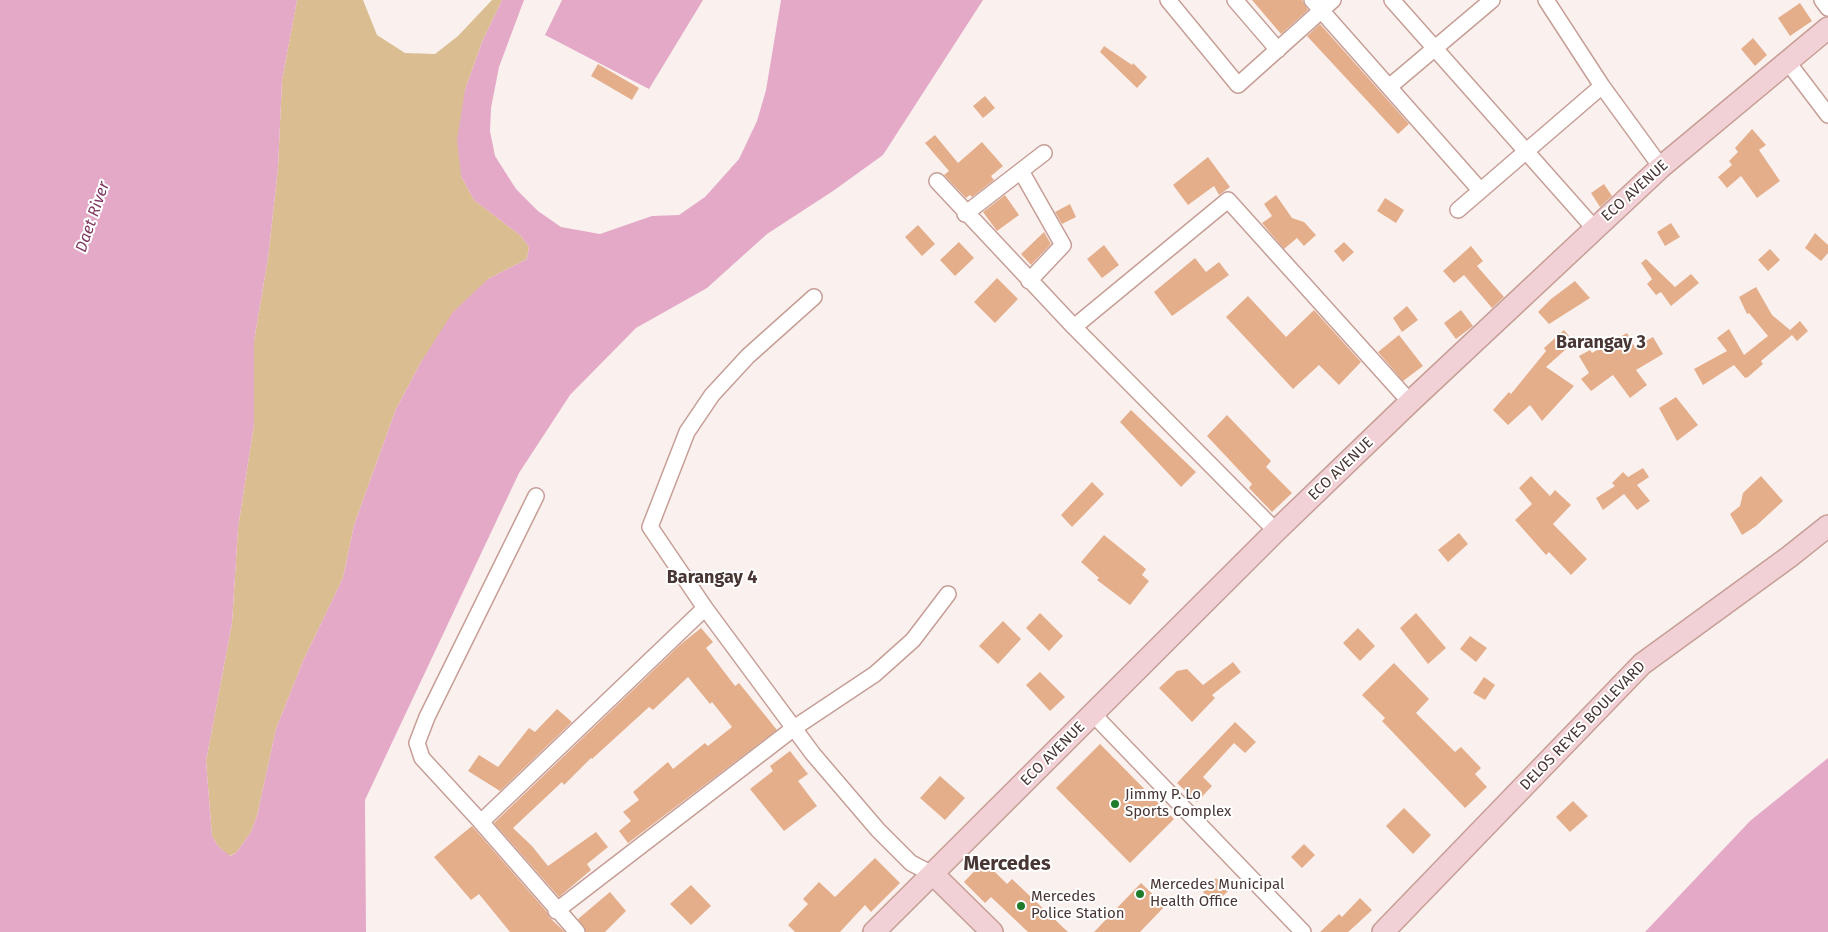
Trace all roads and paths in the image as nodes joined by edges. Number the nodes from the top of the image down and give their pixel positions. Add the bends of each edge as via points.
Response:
1 (1168, 0) edge
2 (1235, 0) edge
3 (1334, 0) edge
4 (1392, 0) edge
5 (1546, 0) edge
6 (1822, 0) edge
7 (1486, 2) edge
8 (1317, 6) edge
9 (1828, 8) edge
10 (1828, 28) edge
11 (1435, 49) junction
12 (1278, 50) junction
13 (1787, 62) junction
14 (1602, 86) junction
15 (1389, 87) junction
16 (1828, 115) edge
17 (1525, 150) junction
18 (1044, 153) dead end
19 (1661, 167) junction
20 (1021, 171) junction
21 (937, 181) dead end
22 (1480, 190) junction
23 (1458, 210) dead end
24 (966, 214) junction
25 (1594, 228) junction
26 (1029, 281) junction
27 (814, 297) dead end
28 (1074, 327) junction
29 (1410, 402) junction
30 (536, 496) dead end
31 (1828, 526) edge
32 (1276, 530) junction
33 (948, 594) dead end
34 (705, 608) junction
35 (1093, 714) junction
36 (794, 728) junction
37 (481, 822) junction
38 (934, 875) junction
39 (556, 911) junction
40 (577, 932) edge
41 (874, 932) edge
42 (992, 932) edge
43 (1303, 932) edge
44 (1383, 932) edge

1 - 12 street via 1238,85
2 - 12 street
3 - 8 street
4 - 11 street
5 - 14 street
6 - 9 street
7 - 11 street
8 - 12 street
8 - 15 street
10 - 13 main road, ECO AVENUE
11 - 15 street
11 - 17 street
13 - 16 street
13 - 19 main road, ECO AVENUE
14 - 17 street
14 - 19 street
15 - 22 street
17 - 22 street
17 - 25 street
18 - 20 street
19 - 25 main road, ECO AVENUE
20 - 24 street
20 - 26 street via 1063,245
21 - 24 street
22 - 23 street
24 - 26 street
25 - 29 main road, ECO AVENUE
26 - 28 street
27 - 34 street via 748,356 712,395 688,432 650,527
28 - 29 street via 1228,200
28 - 32 street
29 - 32 main road, ECO AVENUE
30 - 37 street via 427,717 418,743 422,758
31 - 44 main road, DELOS REYES BOULEVARD via 1642,664
32 - 35 main road, ECO AVENUE
33 - 36 street via 913,640 875,674
34 - 36 street
34 - 37 street
35 - 38 main road, ECO AVENUE
35 - 43 street
36 - 38 street via 878,830 911,862
36 - 39 street
37 - 39 street
38 - 41 main road, ECO AVENUE
38 - 42 main road
39 - 40 street

